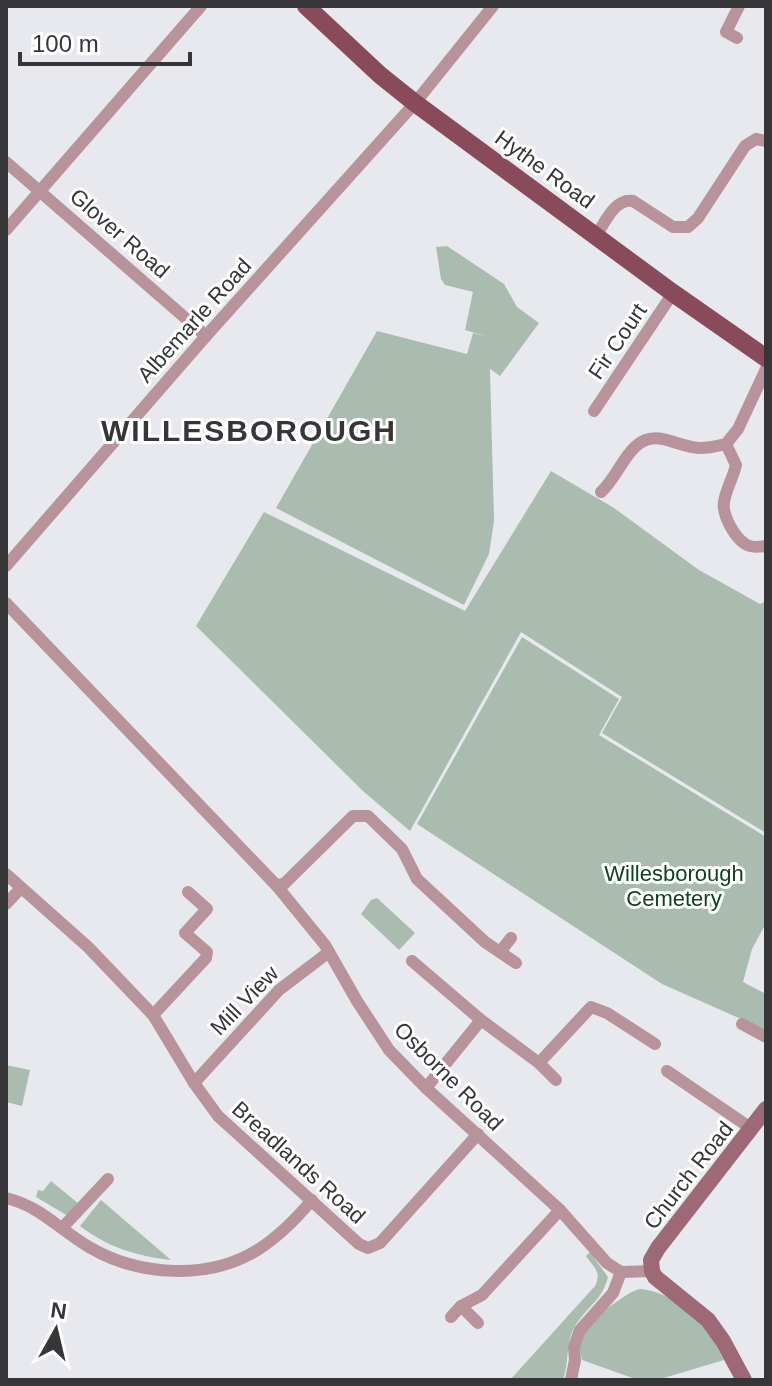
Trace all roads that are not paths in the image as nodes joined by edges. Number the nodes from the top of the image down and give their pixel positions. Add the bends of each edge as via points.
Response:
1 (201, 6) edge
2 (306, 6) edge
3 (493, 6) edge
4 (739, 6) edge
5 (737, 38) dead end
6 (415, 103) junction
7 (766, 141) edge
8 (6, 162) edge
9 (40, 190) junction
10 (6, 230) edge
11 (596, 236) junction
12 (673, 293) junction
13 (206, 336) junction
14 (766, 358) edge
15 (766, 369) edge
16 (594, 411) dead end
17 (726, 444) junction
18 (601, 492) dead end
19 (766, 546) edge
20 (6, 566) edge
21 (6, 603) edge
22 (6, 874) edge
23 (276, 885) junction
24 (21, 888) junction
25 (188, 892) dead end
26 (6, 904) edge
27 (511, 938) dead end
28 (329, 952) junction
29 (500, 952) junction
30 (412, 961) dead end
31 (516, 963) dead end
32 (153, 1015) junction
33 (481, 1020) junction
34 (742, 1024) dead end
35 (766, 1037) edge
36 (655, 1044) dead end
37 (539, 1063) junction
38 (667, 1071) dead end
39 (556, 1080) dead end
40 (194, 1083) junction
41 (426, 1088) junction
42 (766, 1109) edge
43 (752, 1129) junction
44 (478, 1134) junction
45 (108, 1179) dead end
46 (6, 1198) edge
47 (312, 1200) junction
48 (560, 1210) junction
49 (63, 1227) junction
50 (652, 1271) junction
51 (621, 1272) junction
52 (461, 1306) junction
53 (451, 1317) dead end
54 (478, 1323) dead end
55 (571, 1380) edge
56 (744, 1380) edge

1 - 9 street
2 - 6 main road, Hythe Road
3 - 6 street, Albemarle Road
4 - 5 street via 726,32
6 - 11 main road, Hythe Road
6 - 13 street, Albemarle Road
7 - 11 street via 756,139 745,146 688,227 673,227 627,200 619,203
8 - 9 street, Glover Road
9 - 10 street
9 - 13 street, Glover Road
11 - 12 main road, Hythe Road
12 - 14 main road, Hythe Road
12 - 16 street, Fir Court
13 - 20 street, Albemarle Road
15 - 17 street
17 - 18 street via 700,448 668,439 647,440 631,451
17 - 19 street via 736,465 726,515 744,543
21 - 23 street, Osborne Road
22 - 24 street, Breadlands Road
23 - 28 street, Osborne Road
23 - 29 street via 284,884 353,816 368,816 402,849 417,879
24 - 26 street
24 - 32 street, Breadlands Road
25 - 32 street via 207,909 185,933 207,952 206,958
27 - 29 street
28 - 40 street, Mill View via 279,990
28 - 41 street, Osborne Road via 383,1042
29 - 31 street
30 - 33 street
32 - 40 street, Breadlands Road
33 - 37 street
33 - 41 street
34 - 35 street
36 - 37 street via 591,1007
37 - 39 street
38 - 43 street
40 - 47 street, Breadlands Road via 218,1116
41 - 44 street, Osborne Road
42 - 43 street, Church Road
43 - 50 street, Church Road via 658,1248
44 - 47 street, Breadlands Road via 375,1247 359,1244
44 - 48 street, Osborne Road
45 - 49 street
46 - 49 street
47 - 49 street via 256,1251 186,1271 130,1265 88,1247
48 - 51 street, Osborne Road
48 - 52 street via 482,1295
50 - 51 street
50 - 56 street via 708,1320
51 - 55 street via 613,1293 576,1339
52 - 53 street
52 - 54 street

